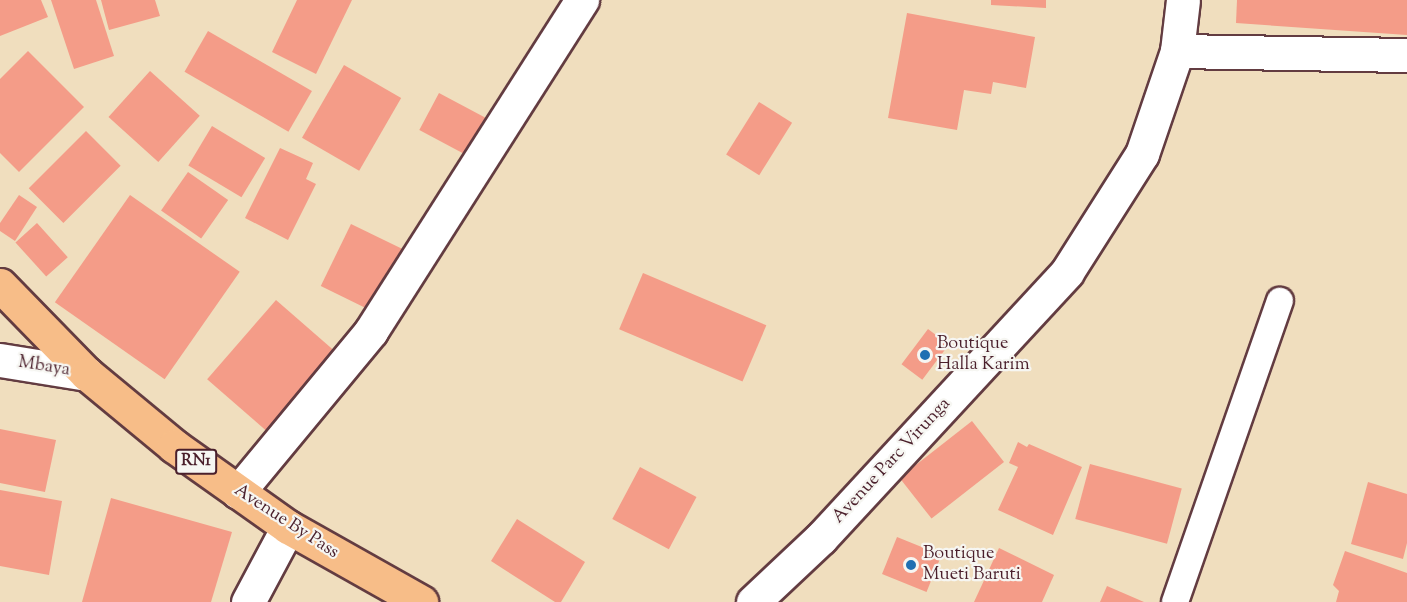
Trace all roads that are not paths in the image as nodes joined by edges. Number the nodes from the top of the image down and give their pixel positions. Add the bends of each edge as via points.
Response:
1 (582, 0) edge
2 (1183, 0) edge
3 (1177, 51) junction
4 (1407, 55) edge
5 (0, 285) edge
6 (1281, 301) dead end
7 (0, 360) edge
8 (87, 374) junction
9 (238, 492) junction
10 (288, 527) junction
11 (248, 602) edge
12 (421, 602) edge
13 (753, 602) edge
14 (1175, 602) edge

1 - 9 street via 371,331
2 - 3 street, Avenue Parc Virunga
3 - 4 street
3 - 13 street, Avenue Parc Virunga via 1142,154 1067,272 821,538
5 - 8 highway, Avenue By Pass / RN1
6 - 14 lane
7 - 8 street, Mbaya
8 - 9 highway, Avenue By Pass / RN1 via 174,446
9 - 10 highway, Avenue By Pass / RN1
10 - 11 street
10 - 12 highway, Avenue By Pass / RN1

